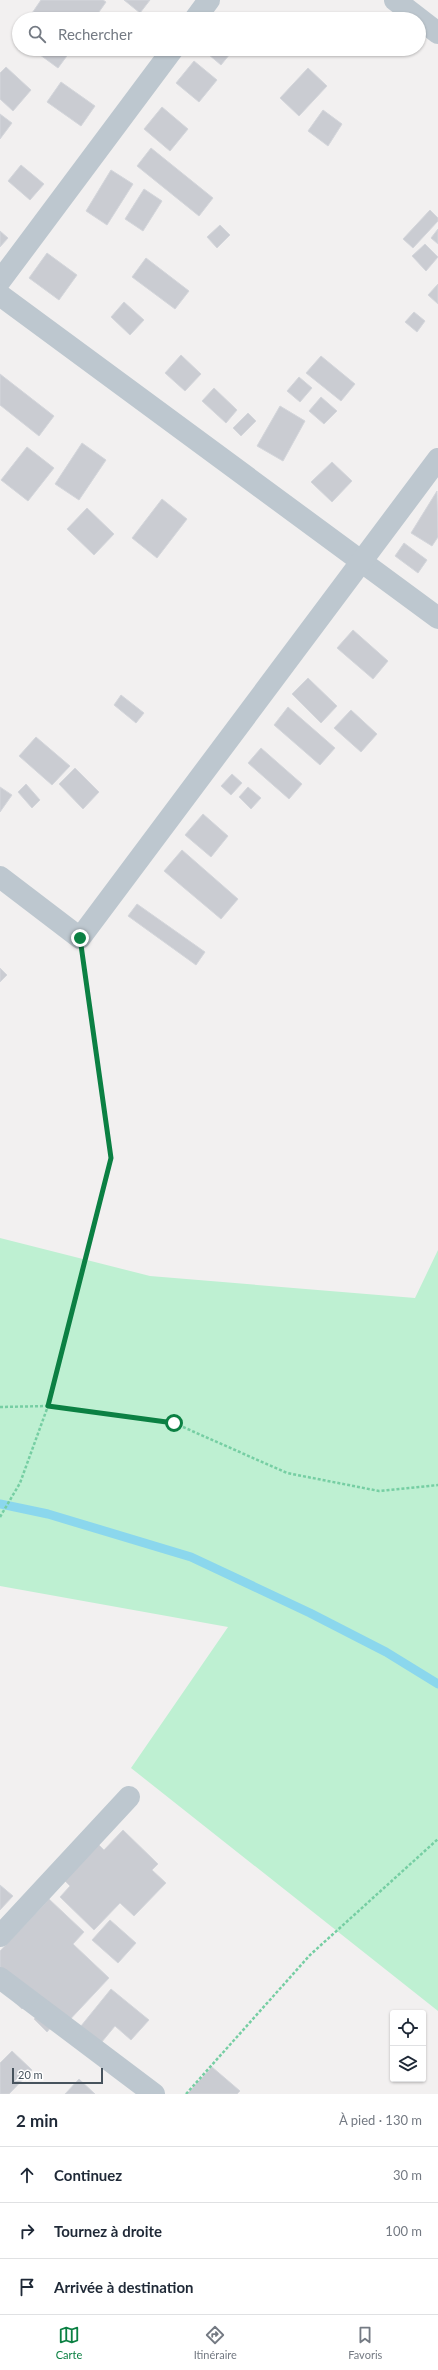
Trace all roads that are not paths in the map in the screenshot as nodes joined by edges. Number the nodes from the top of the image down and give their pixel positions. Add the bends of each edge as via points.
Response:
1 (209, 0) edge
2 (395, 0) edge
3 (200, 12) edge
4 (411, 12) edge
5 (426, 23) edge
6 (438, 32) edge
7 (168, 56) edge
8 (0, 281) edge
9 (0, 295) edge
10 (438, 459) edge
11 (362, 562) junction
12 (438, 618) edge
13 (0, 877) edge
14 (128, 1797) dead end
15 (0, 1936) edge
16 (0, 1978) edge
17 (154, 2094) edge

1 - 3 street
2 - 4 street
5 - 6 street
7 - 8 street
9 - 11 street
10 - 11 street
11 - 12 street
11 - 13 street via 80,938
14 - 15 street
16 - 17 street

